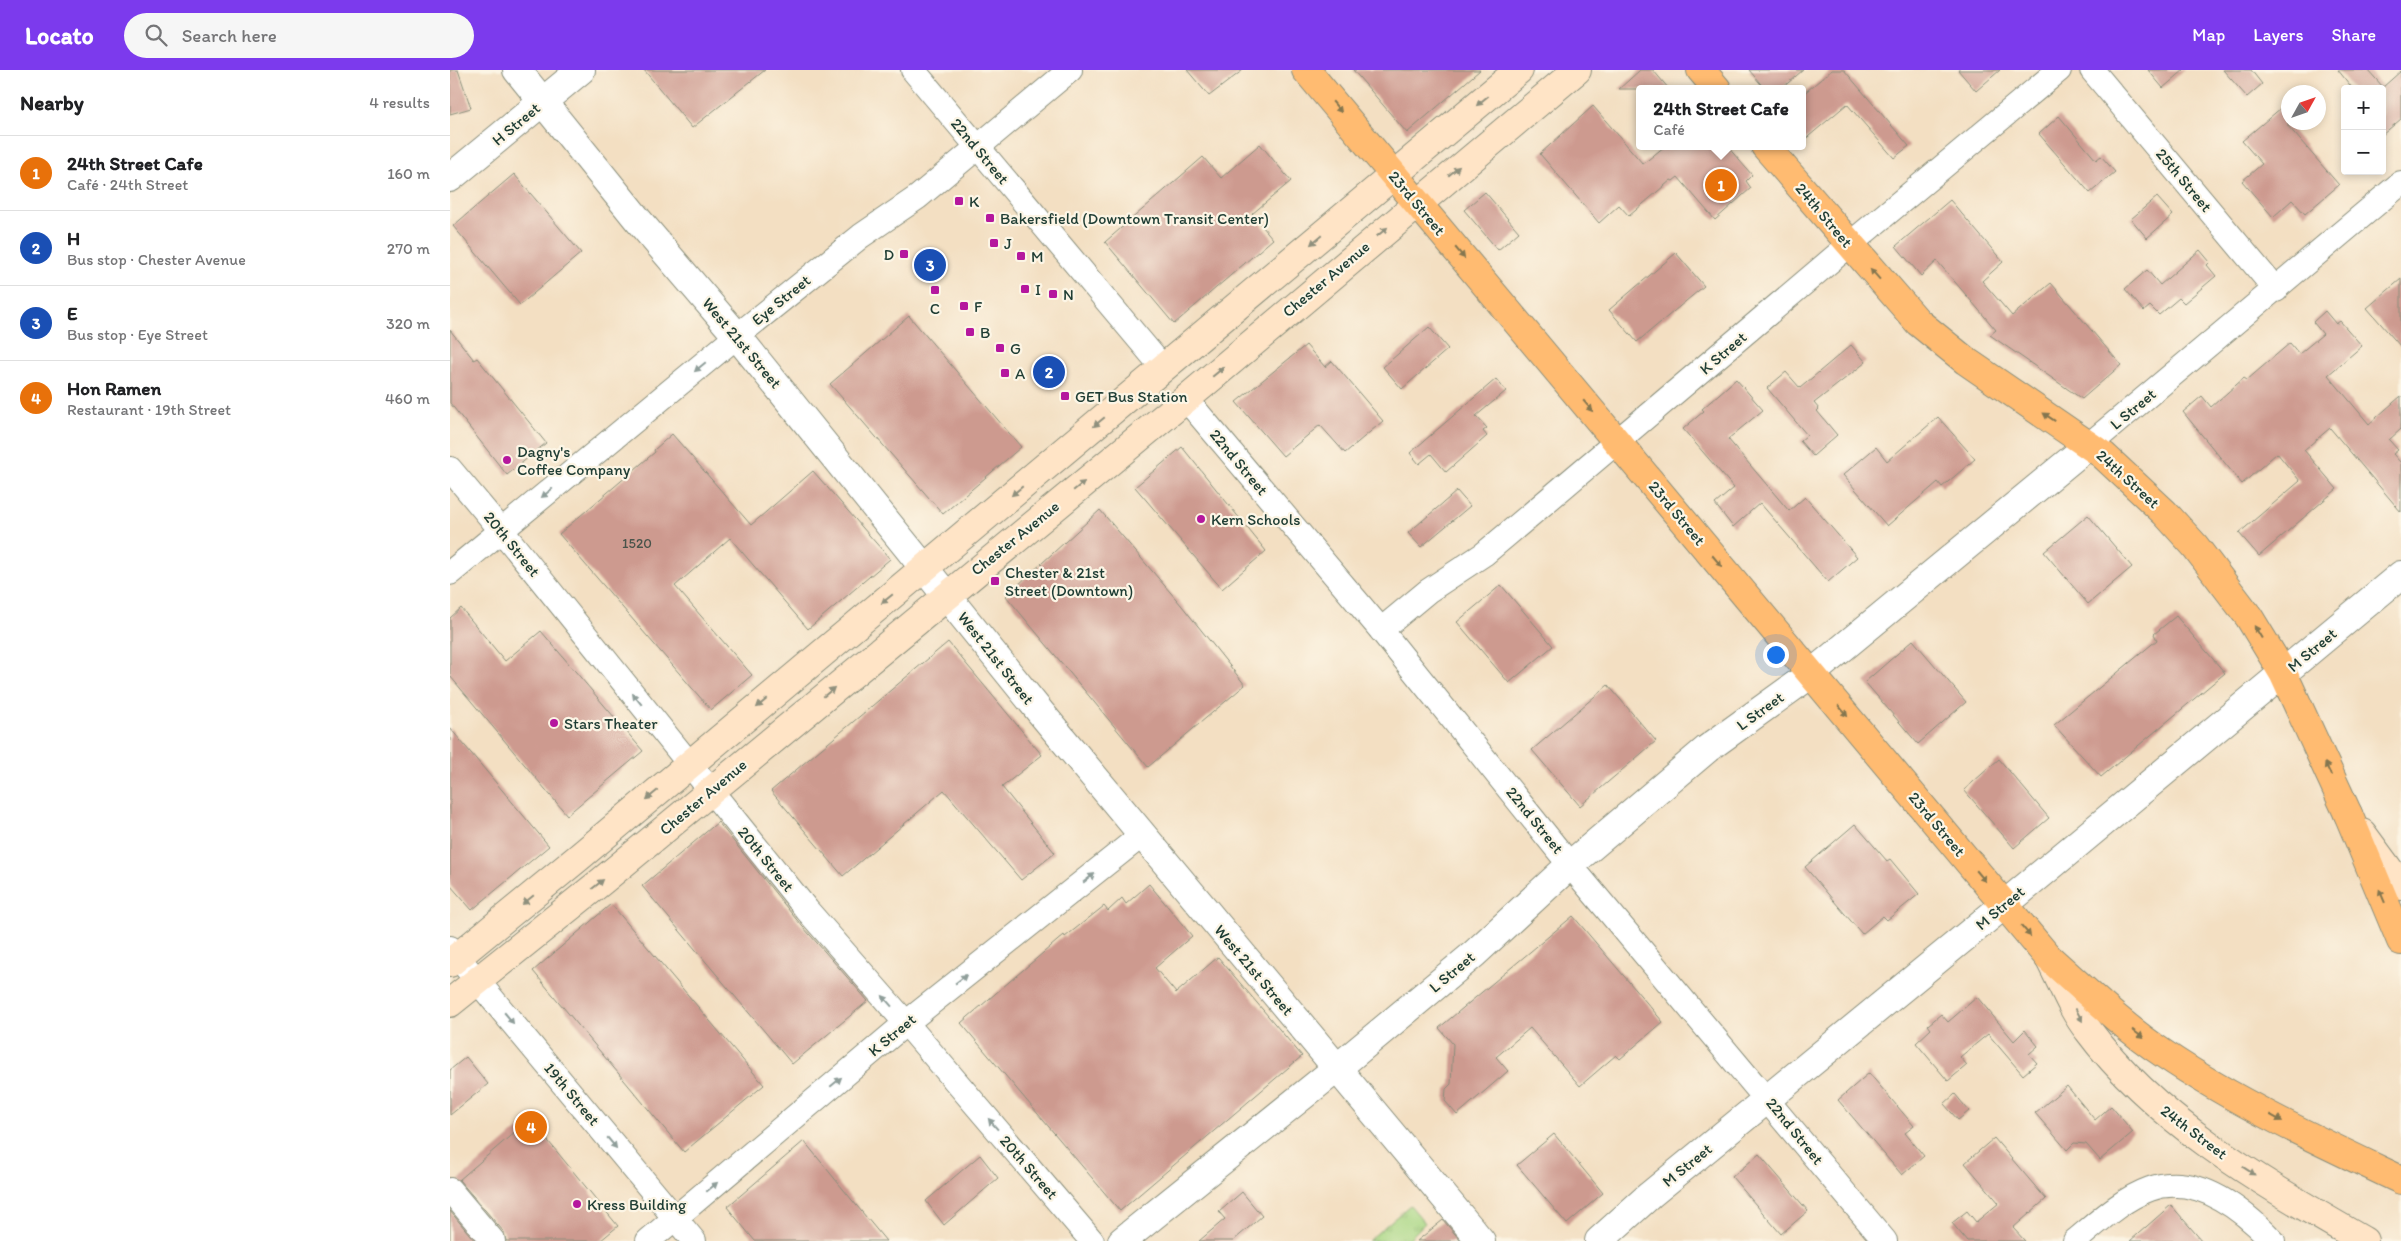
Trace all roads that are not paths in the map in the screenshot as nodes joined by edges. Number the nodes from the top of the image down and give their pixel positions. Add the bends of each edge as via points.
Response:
1 (517, 70) edge
2 (581, 70) edge
3 (912, 70) edge
4 (1070, 70) edge
5 (1306, 70) edge
6 (1520, 70) edge
7 (1577, 70) edge
8 (1702, 70) edge
9 (2059, 70) edge
10 (2092, 70) edge
11 (1714, 85) edge
12 (543, 102) junction
13 (977, 148) junction
14 (1769, 150) edge
15 (1393, 174) junction
16 (450, 178) edge
17 (2401, 183) edge
18 (1417, 202) junction
19 (1849, 245) junction
20 (2276, 290) junction
21 (737, 336) junction
22 (1164, 369) junction
23 (1186, 399) junction
24 (1618, 443) junction
25 (2089, 445) junction
26 (450, 469) edge
27 (501, 530) junction
28 (925, 568) junction
29 (450, 573) edge
30 (2401, 575) edge
31 (946, 594) junction
32 (1381, 630) junction
33 (2283, 673) junction
34 (1811, 674) junction
35 (689, 764) junction
36 (711, 790) junction
37 (2348, 814) junction
38 (1142, 835) junction
39 (1570, 865) junction
40 (2401, 886) edge
41 (2004, 905) junction
42 (2401, 941) edge
43 (452, 956) edge
44 (2048, 957) junction
45 (478, 980) junction
46 (450, 1003) edge
47 (906, 1023) junction
48 (1336, 1069) junction
49 (1769, 1099) junction
50 (2401, 1180) edge
51 (450, 1190) edge
52 (675, 1218) junction
53 (493, 1241) edge
54 (648, 1241) edge
55 (694, 1241) edge
56 (1092, 1241) edge
57 (1122, 1241) edge
58 (1481, 1241) edge
59 (1599, 1241) edge
60 (1885, 1241) edge
61 (2075, 1241) edge
62 (2273, 1241) edge
63 (2364, 1241) edge

1 - 12 street, West 21st Street
2 - 12 street, H Street
3 - 13 street, 22nd Street
4 - 13 street, Eye Street
5 -> 15 main road, 23rd Street
6 -> 15 main road, Chester Avenue
18 -> 7 main road, Chester Avenue
8 - 11 main road
9 - 19 street, K Street
10 - 20 street, 25th Street
12 - 16 street, H Street
12 - 21 street, West 21st Street
13 - 21 street, Eye Street
13 - 22 street, 22nd Street
14 - 19 main road, 24th Street
15 - 18 main road, 23rd Street
15 -> 22 main road, Chester Avenue
17 - 20 street, L Street
23 -> 18 main road, Chester Avenue
18 -> 24 main road, 23rd Street
19 - 24 street, K Street
25 -> 19 main road, 24th Street via 1935,337 1900,304
20 - 25 street, L Street
21 -> 27 street, Eye Street
21 - 28 street, West 21st Street
22 -> 28 main road, Chester Avenue
31 -> 23 main road, Chester Avenue
23 - 32 street, 22nd Street
24 - 32 street, K Street via 1484,554 1428,592
24 -> 34 main road, 23rd Street
33 -> 25 main road, 24th Street via 2246,612 2195,546 2140,488
25 - 34 street, L Street
26 - 27 street, 20th Street
27 - 29 street, Eye Street
35 -> 27 street, 20th Street
28 - 31 street, West 21st Street
28 -> 35 main road, Chester Avenue
30 - 33 street, M Street
36 -> 31 main road, Chester Avenue
31 - 38 street, West 21st Street
32 - 39 street, 22nd Street
37 -> 33 main road, 24th Street
33 - 41 street, M Street
34 - 39 street, L Street via 1707,748
34 -> 41 main road, 23rd Street
35 - 36 street, 20th Street
35 -> 43 main road, Chester Avenue
45 -> 36 main road, Chester Avenue
47 -> 36 street, 20th Street via 807,910
37 - 40 main road, 24th Street
42 -> 37 main road
47 -> 38 street, K Street
38 - 48 street, West 21st Street
39 - 48 street, L Street via 1474,954
39 - 49 street, 22nd Street
41 -> 44 main road, 23rd Street
41 - 49 street, M Street
43 - 45 street, 19th Street
44 -> 50 main road, 23rd Street via 2164,1054 2313,1138
44 -> 63 main road, 24th Street via 2087,1030 2169,1116 2308,1209
45 - 46 main road, Chester Avenue
45 -> 52 street, 19th Street
52 -> 47 street, K Street
56 -> 47 street, 20th Street
48 - 57 street, L Street
48 - 58 street, West 21st Street
49 - 59 street, M Street via 1650,1195
49 - 60 street, 22nd Street
51 - 53 street
52 - 54 street, K Street
52 - 55 street, 19th Street
61 - 62 street via 2134,1197 2151,1189 2179,1186 2201,1190 2237,1208

